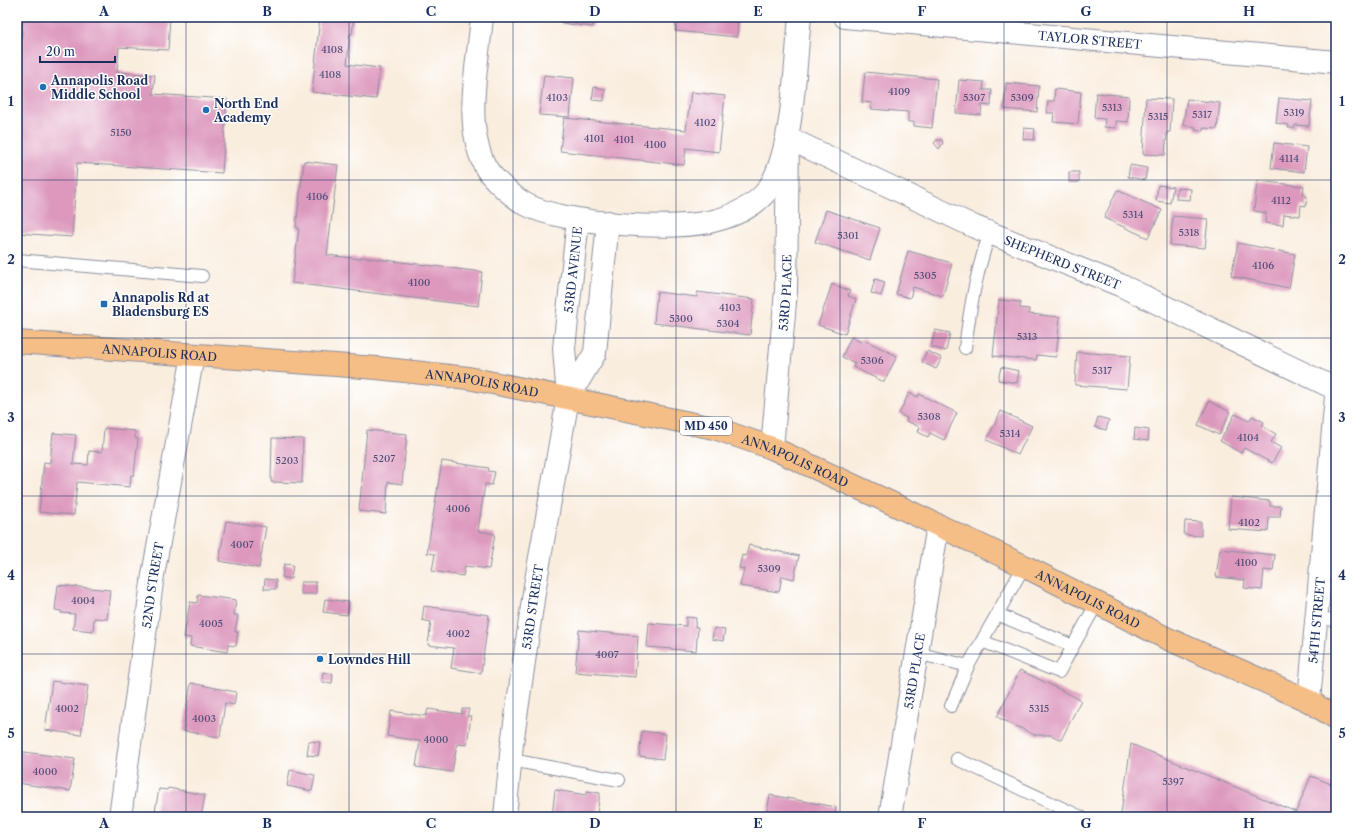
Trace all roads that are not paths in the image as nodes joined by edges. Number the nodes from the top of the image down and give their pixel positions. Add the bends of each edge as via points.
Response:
1 (482, 17) edge
2 (800, 17) edge
3 (845, 17) edge
4 (1336, 62) edge
5 (788, 138) junction
6 (578, 220) junction
7 (608, 222) junction
8 (990, 233) junction
9 (17, 260) edge
10 (202, 276) dead end
11 (17, 342) edge
12 (966, 348) dead end
13 (193, 355) junction
14 (1336, 389) edge
15 (1336, 396) edge
16 (568, 398) junction
17 (772, 448) junction
18 (938, 525) junction
19 (1024, 566) junction
20 (1097, 603) junction
21 (997, 614) junction
22 (1326, 619) edge
23 (982, 641) junction
24 (1073, 646) junction
25 (917, 654) junction
26 (968, 666) junction
27 (1308, 701) junction
28 (951, 706) dead end
29 (1336, 718) edge
30 (957, 759) dead end
31 (511, 760) junction
32 (620, 780) dead end
33 (120, 817) edge
34 (505, 817) edge
35 (890, 817) edge
36 (1081, 817) edge

1 - 6 street, 53RD AVENUE via 473,108 474,140 485,167 506,189 527,205
2 - 5 street, 53RD PLACE
3 - 4 street, TAYLOR STREET
5 - 7 street, 53RD PLACE via 767,190 754,204 736,214 716,221 691,225
5 - 8 street, SHEPHERD STREET
5 - 17 street, 53RD PLACE via 786,291
6 - 7 street, 53RD PLACE
6 - 16 street, 53RD AVENUE via 564,348
7 - 16 street via 595,353
8 - 12 lane via 976,277
8 - 14 street, SHEPHERD STREET via 1120,285
9 - 10 lane
11 - 13 main road, ANNAPOLIS ROAD / MD 450
13 - 16 main road, ANNAPOLIS ROAD / MD 450 via 377,368 468,378
13 - 33 street, 52ND STREET via 153,575
15 - 22 street, 54TH STREET
16 - 17 main road, ANNAPOLIS ROAD / MD 450 via 714,428
16 - 31 street, 53RD STREET via 535,586
17 - 18 main road, ANNAPOLIS ROAD / MD 450
18 - 19 main road, ANNAPOLIS ROAD / MD 450
18 - 25 street, 53RD PLACE
19 - 20 main road, ANNAPOLIS ROAD / MD 450
19 - 21 lane
20 - 24 lane
20 - 27 main road, ANNAPOLIS ROAD / MD 450 via 1166,638
21 - 23 lane
21 - 24 lane
22 - 27 street, 54TH STREET
23 - 24 lane via 1059,672
23 - 26 lane
25 - 26 lane
25 - 35 street, 53RD PLACE
26 - 28 lane
27 - 29 main road, ANNAPOLIS ROAD / MD 450
30 - 36 lane
31 - 32 lane
31 - 34 street, 53RD STREET

